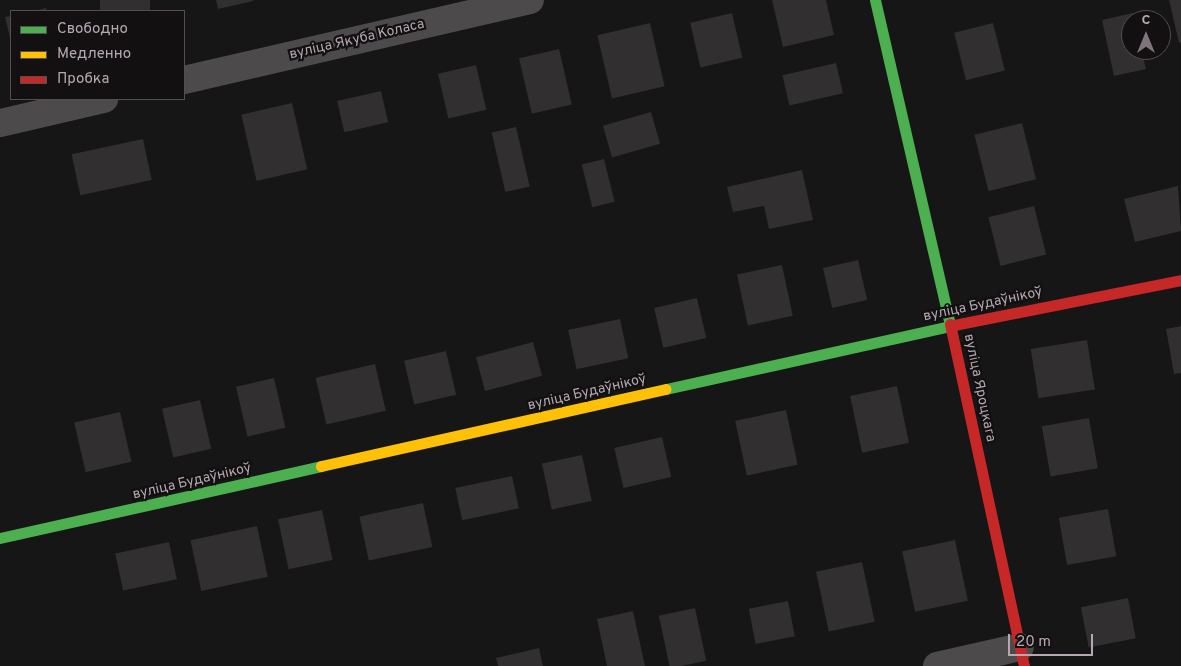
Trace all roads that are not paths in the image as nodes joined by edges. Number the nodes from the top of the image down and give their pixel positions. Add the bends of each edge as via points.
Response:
1 (530, 0) edge
2 (874, 0) edge
3 (185, 80) edge
4 (100, 100) edge
5 (0, 123) edge
6 (1181, 280) edge
7 (950, 326) junction
8 (0, 538) edge
9 (1022, 656) edge
10 (937, 666) edge

1 - 3 street, вуліца Якуба Коласа
2 - 7 street, вуліца Яроцкага
4 - 5 street
6 - 7 street, вуліца Будаўнікоў
7 - 8 street, вуліца Будаўнікоў
7 - 9 street, вуліца Яроцкага
9 - 10 street

